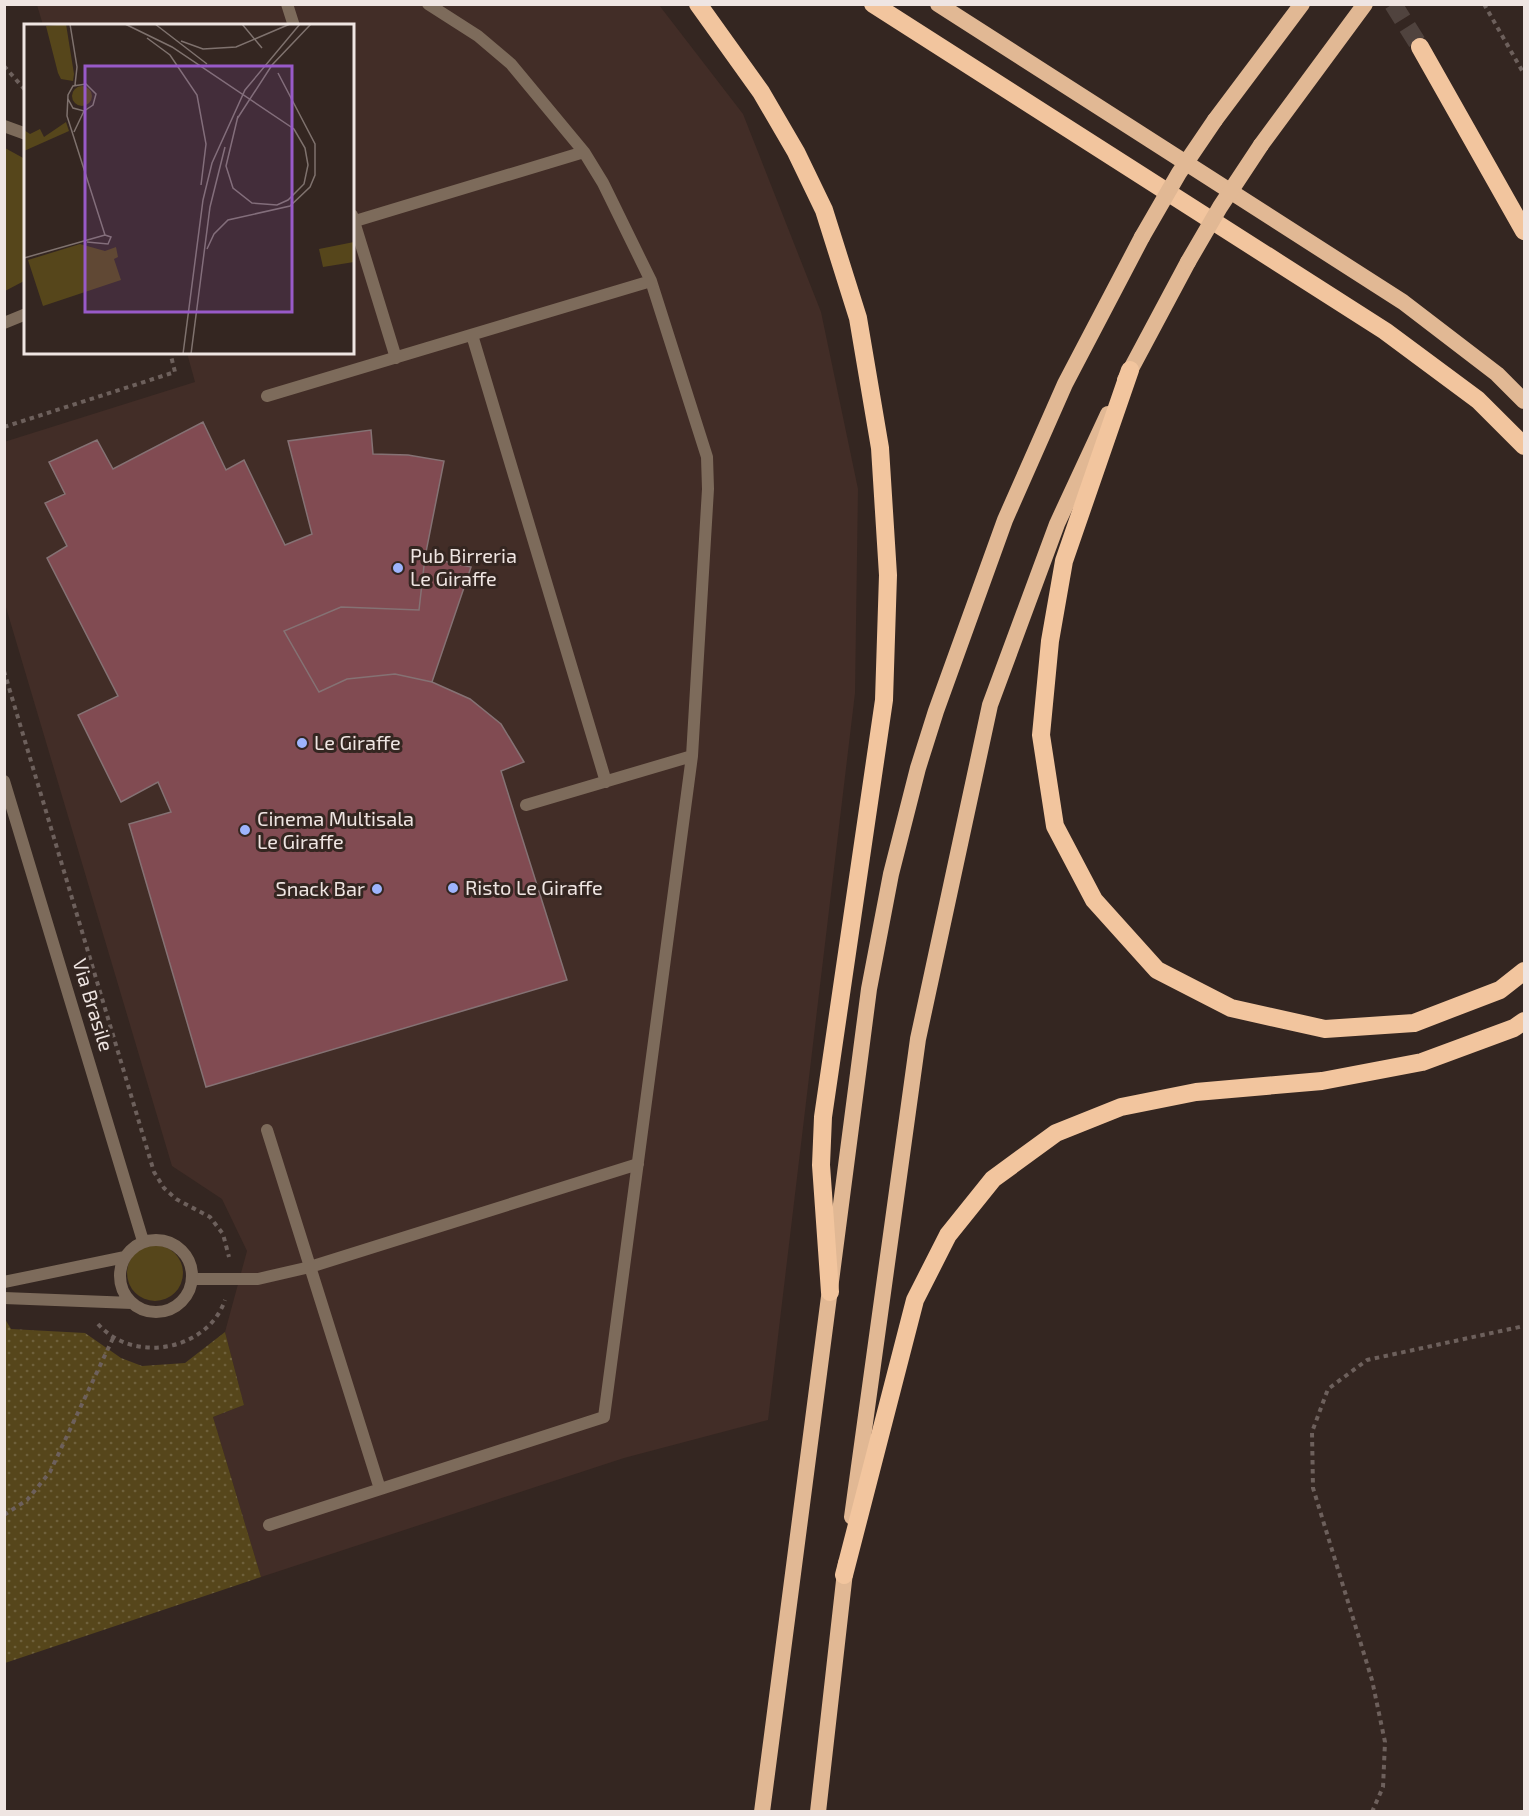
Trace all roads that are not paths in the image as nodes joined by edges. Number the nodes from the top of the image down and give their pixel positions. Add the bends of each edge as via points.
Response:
1 (287, 4) edge
2 (428, 4) edge
3 (698, 4) edge
4 (873, 4) edge
5 (938, 4) edge
6 (1302, 4) edge
7 (1365, 4) edge
8 (293, 24) edge
9 (1420, 47) tunnel mouth
10 (4, 126) edge
11 (24, 133) edge
12 (584, 152) junction
13 (354, 219) edge
14 (354, 222) edge
15 (1524, 231) edge
16 (651, 281) junction
17 (24, 315) edge
18 (4, 323) edge
19 (472, 335) junction
20 (396, 358) junction
21 (1130, 370) junction
22 (267, 396) dead end
23 (1524, 401) edge
24 (1524, 446) edge
25 (692, 756) junction
26 (4, 781) edge
27 (606, 782) junction
28 (526, 806) dead end
29 (1524, 971) edge
30 (1524, 1021) edge
31 (267, 1130) dead end
32 (638, 1164) junction
33 (143, 1241) junction
34 (124, 1257) junction
35 (310, 1267) junction
36 (192, 1279) junction
37 (4, 1282) edge
38 (830, 1292) junction
39 (4, 1298) edge
40 (132, 1303) junction
41 (380, 1489) junction
42 (269, 1525) dead end
43 (844, 1575) junction
44 (762, 1812) edge
45 (818, 1812) edge

1 - 8 street
2 - 12 street via 478,36 511,64
3 - 38 highway via 761,92 824,210 858,318 880,448 888,575 884,700 823,1117 821,1165
4 - 24 highway via 1385,331 1478,400
5 - 23 highway via 1403,302 1497,374
6 - 38 highway, bridge via 1179,172 1142,237 1065,384 1025,472 952,666 918,768 868,989
7 - 21 highway, bridge via 1220,207
9 - 15 highway
10 - 11 street
12 - 13 street
12 - 16 street
14 - 20 street
16 - 19 street
16 - 25 street via 707,457
17 - 18 street
19 - 20 street
19 - 27 street
20 - 22 street
21 - 29 highway via 1064,561 1050,641 1041,735 1055,825 1094,900 1156,970 1231,1008 1325,1029 1414,1023 1500,990
21 - 43 highway via 1057,524 990,705 918,1039
25 - 27 street
25 - 32 street
26 - 33 street, Via Brasile
27 - 28 street
30 - 43 highway via 1515,1028 1422,1062 1322,1081 1196,1092 1121,1107 1056,1133 993,1179 948,1235 915,1300
31 - 35 street
32 - 35 street
32 - 41 street via 604,1417
33 - 34 street
33 - 36 street via 164,1240 174,1244 188,1259
34 - 37 street
34 - 40 street via 120,1286
35 - 36 street via 258,1279
35 - 41 street
36 - 40 street via 185,1298 169,1310 150,1312
38 - 44 highway
39 - 40 street
41 - 42 street
43 - 45 highway

